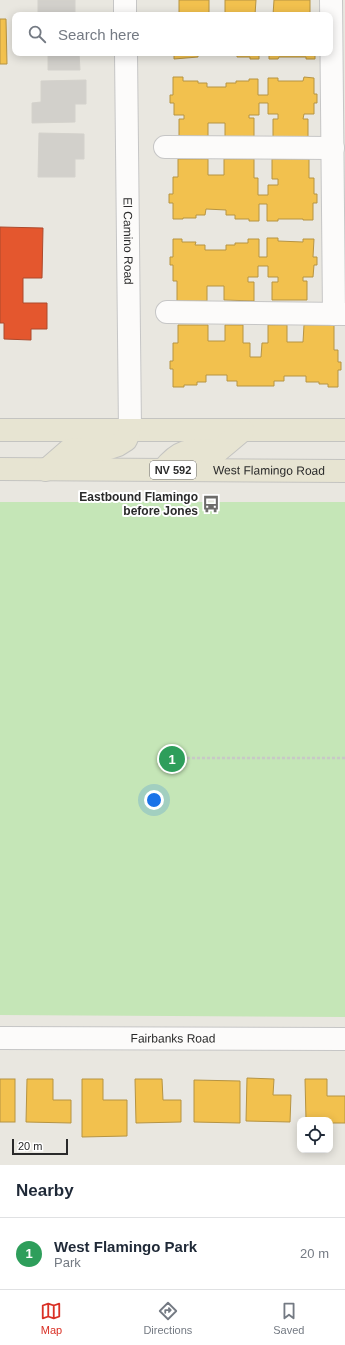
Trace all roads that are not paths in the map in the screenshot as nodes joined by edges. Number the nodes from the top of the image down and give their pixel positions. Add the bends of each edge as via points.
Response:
1 (125, 0) edge
2 (331, 0) edge
3 (125, 12) edge
4 (331, 12) edge
5 (126, 56) edge
6 (331, 56) edge
7 (165, 147) dead end
8 (332, 148) junction
9 (167, 312) dead end
10 (340, 314) edge
11 (0, 430) edge
12 (130, 430) junction
13 (243, 430) junction
14 (345, 430) edge
15 (0, 469) edge
16 (46, 470) junction
17 (163, 470) junction
18 (345, 471) edge
19 (0, 1038) edge
20 (345, 1040) edge

1 - 3 street
2 - 4 street
5 - 12 street, El Camino Road
6 - 8 street
7 - 8 street
8 - 10 street
9 - 10 street
11 - 12 main road
12 - 13 main road
12 - 16 main road via 126,440 118,445 106,449 69,450
13 - 14 main road
13 - 17 main road via 218,451 183,452 172,459
15 - 16 main road, West Flamingo Road / NV 592
16 - 17 main road, West Flamingo Road / NV 592
17 - 18 main road, West Flamingo Road / NV 592
19 - 20 street, Fairbanks Road

